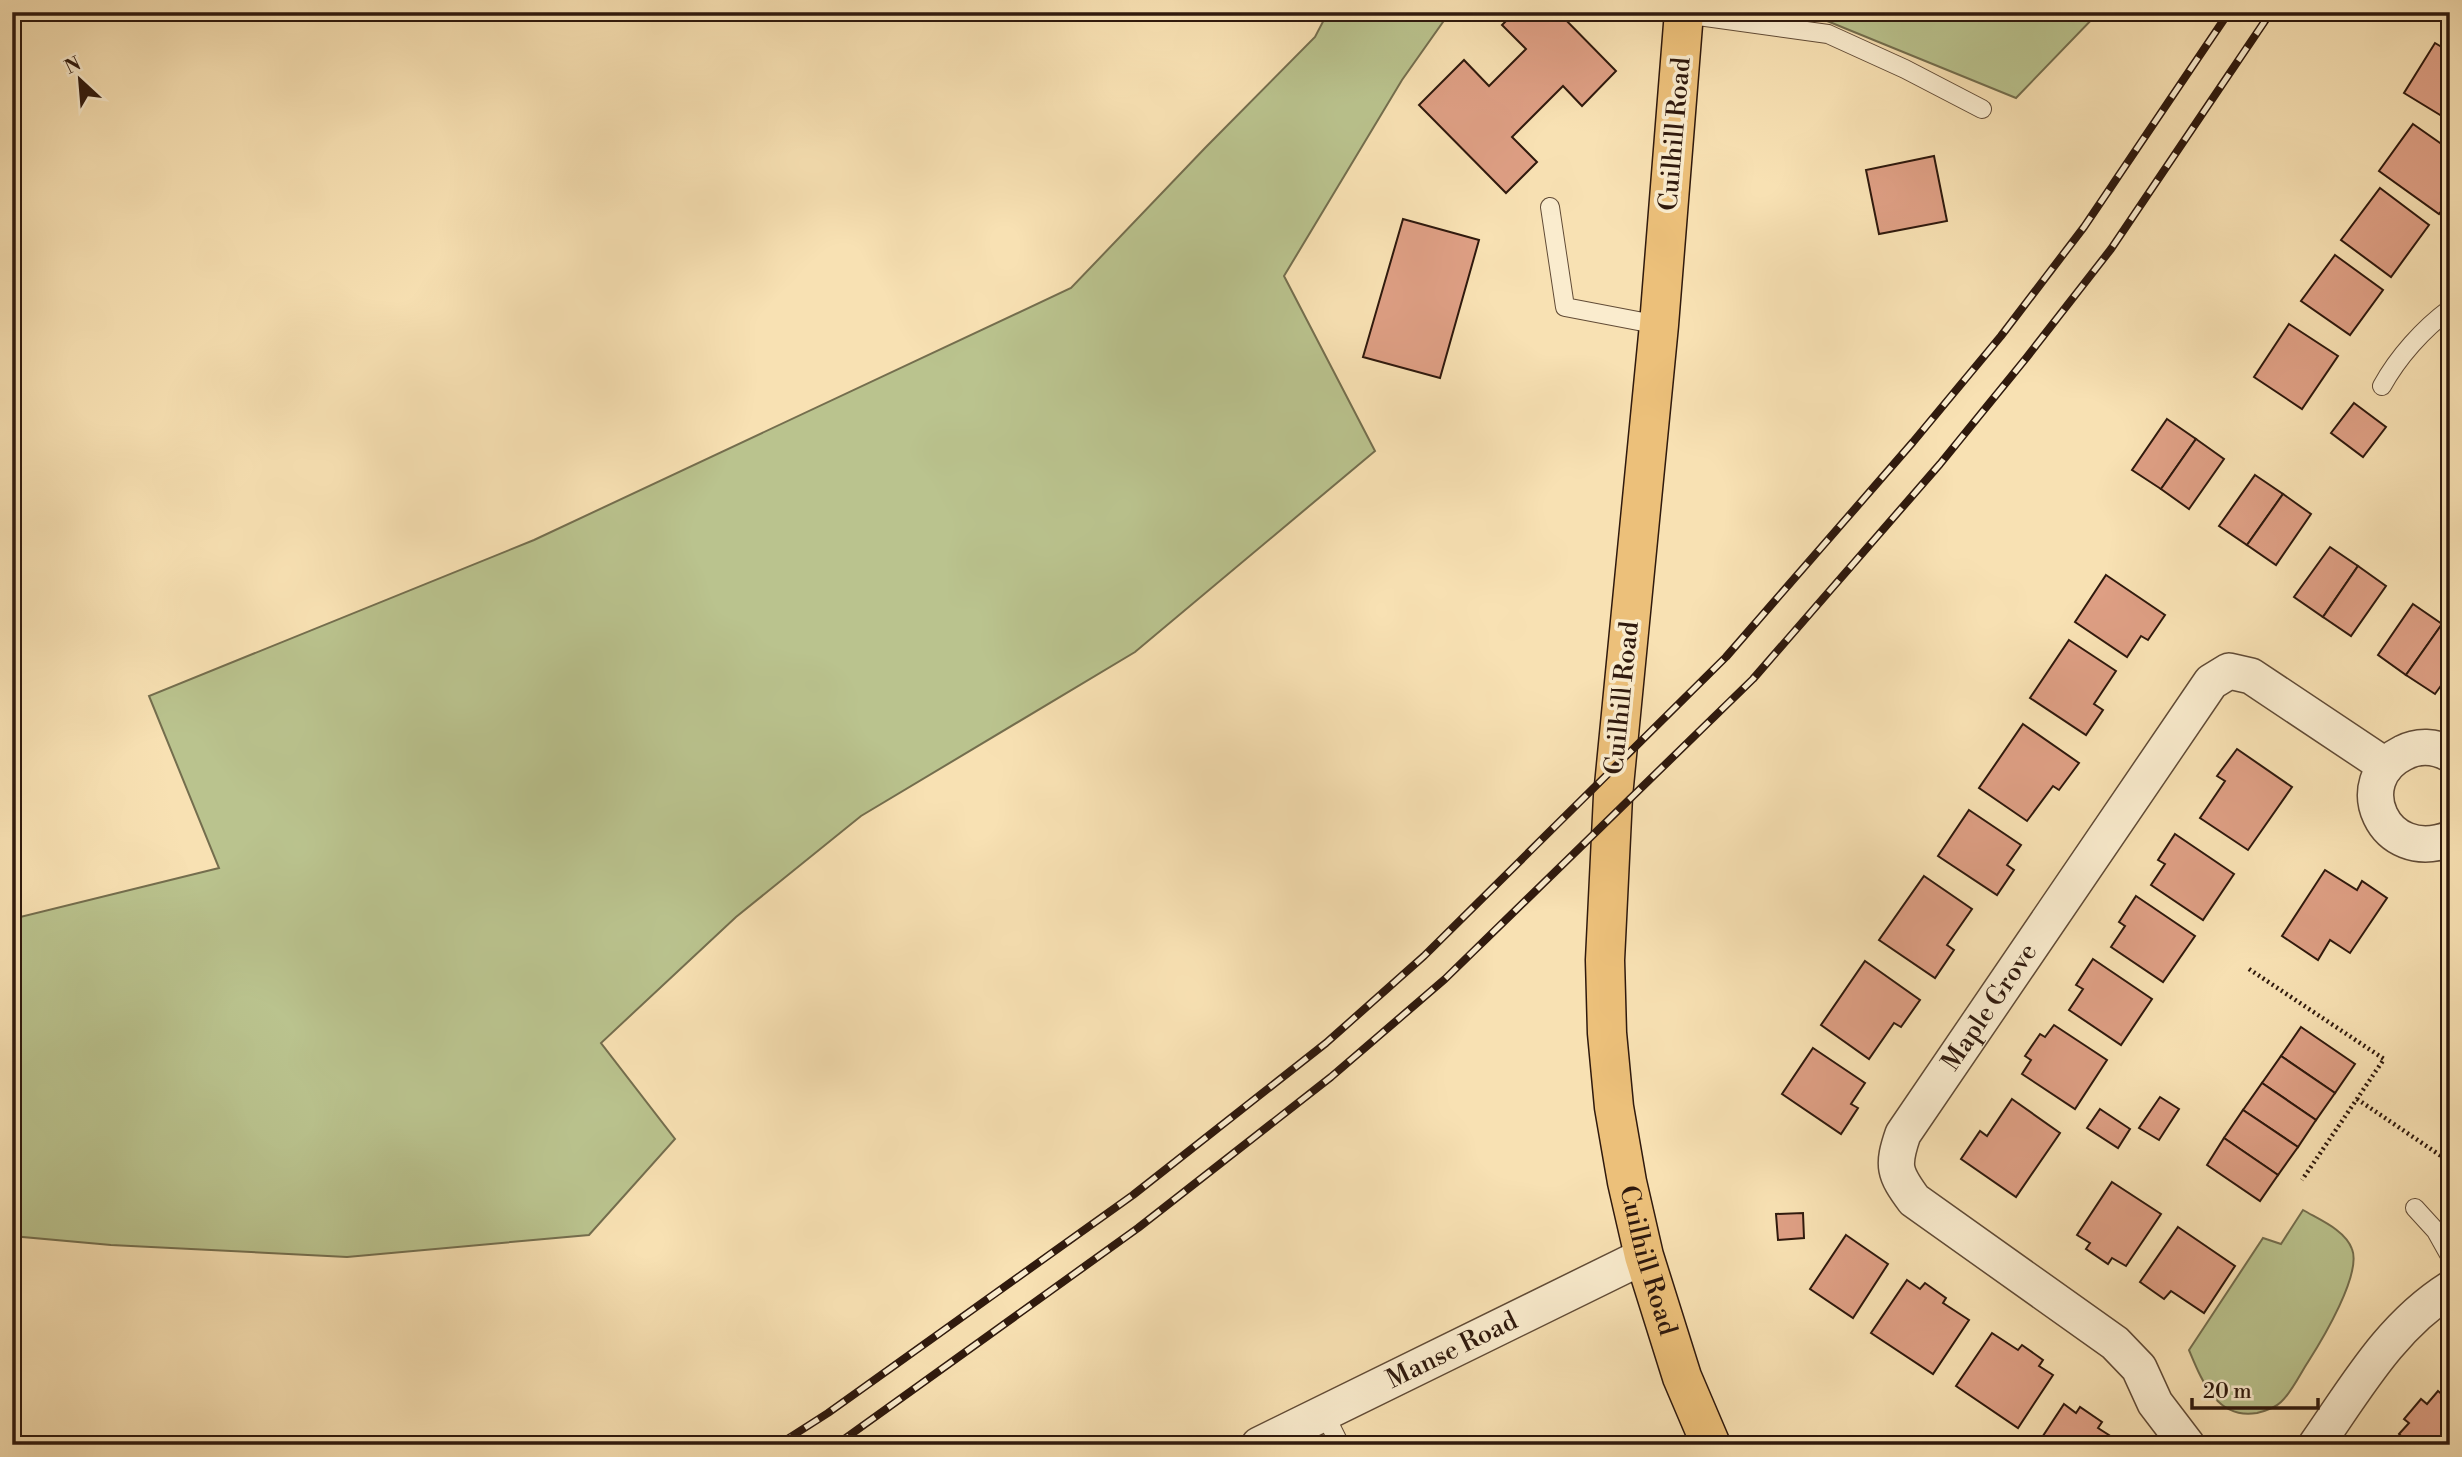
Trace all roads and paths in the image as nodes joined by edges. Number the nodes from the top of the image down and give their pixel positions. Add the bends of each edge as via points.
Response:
1 (1684, 13) edge
2 (1982, 109) dead end
3 (1550, 207) dead end
4 (2450, 309) edge
5 (1659, 325) junction
6 (2382, 386) dead end
7 (2450, 754) edge
8 (2386, 766) junction
9 (2450, 839) edge
10 (2249, 969) dead end
11 (2357, 1099) junction
12 (2450, 1162) edge
13 (2302, 1180) dead end
14 (2415, 1208) dead end
15 (1644, 1256) junction
16 (2450, 1256) edge
17 (2450, 1289) edge
18 (1324, 1413) junction
19 (1259, 1445) edge
20 (1340, 1445) edge
21 (1712, 1445) edge
22 (2188, 1445) edge
23 (2316, 1445) edge

1 - 2 lane via 1828,34
1 - 5 main road, Cuilhill Road
3 - 5 lane via 1566,307
4 - 6 lane via 2420,337
5 - 15 main road, Cuilhill Road via 1613,796 1605,960 1614,1107
7 - 8 street via 2412,748
8 - 9 street via 2376,797 2388,828 2416,845
8 - 22 street, Maple Grove via 2251,676 2230,671 2211,682 1903,1134 1895,1157 1899,1180 1914,1200 2115,1343 2139,1368 2155,1403
10 - 11 path via 2384,1059
11 - 12 path
11 - 13 path
14 - 16 lane
15 - 18 street, Manse Road
15 - 21 main road, Cuilhill Road via 1682,1377
17 - 23 street via 2425,1305 2390,1340
18 - 19 street, Manse Road
18 - 20 lane

